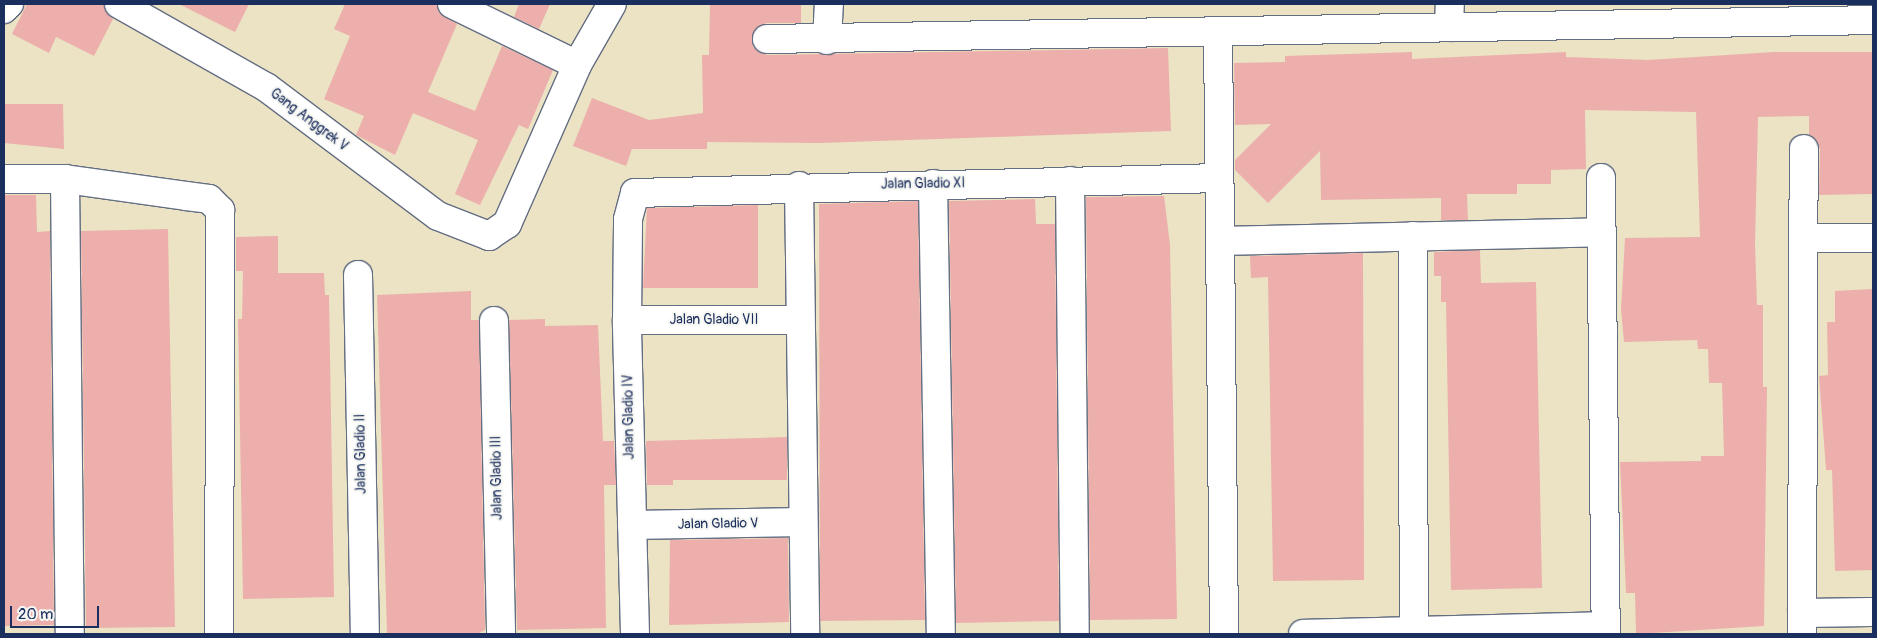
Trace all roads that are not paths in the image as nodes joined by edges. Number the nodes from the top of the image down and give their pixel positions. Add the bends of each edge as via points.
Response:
1 (9, 4) edge
2 (119, 4) edge
3 (452, 4) edge
4 (612, 4) edge
5 (829, 4) edge
6 (4, 9) edge
7 (485, 11) edge
8 (1591, 14) edge
9 (1449, 16) edge
10 (1873, 20) edge
11 (1218, 32) junction
12 (767, 39) dead end
13 (827, 40) junction
14 (577, 66) junction
15 (1804, 149) dead end
16 (4, 178) edge
17 (1219, 178) junction
18 (1601, 178) dead end
19 (65, 179) junction
20 (1070, 180) junction
21 (932, 184) junction
22 (799, 186) junction
23 (631, 200) joint
24 (1602, 232) junction
25 (1413, 236) junction
26 (1804, 238) junction
27 (1873, 238) edge
28 (1220, 241) junction
29 (358, 275) dead end
30 (627, 320) junction
31 (800, 320) junction
32 (494, 321) dead end
33 (803, 522) junction
34 (632, 525) junction
35 (1873, 612) edge
36 (1802, 624) edge
37 (1414, 629) junction
38 (1606, 630) edge
39 (70, 634) edge
40 (219, 634) edge
41 (365, 634) edge
42 (501, 634) edge
43 (635, 634) edge
44 (805, 634) edge
45 (941, 634) edge
46 (1075, 634) edge
47 (1224, 634) edge
48 (1303, 634) edge

1 - 6 street
2 - 14 street, Gang Anggrek V via 266,87 438,216 480,235 495,235 506,224
3 - 7 street
4 - 14 street
5 - 13 street
7 - 14 street
8 - 9 street
8 - 10 street
9 - 11 street
11 - 13 street
11 - 17 street
12 - 13 street
15 - 26 street
16 - 19 street
17 - 20 street, Jalan Gladio XI
17 - 28 street
18 - 24 street
19 - 39 street
19 - 40 street via 208,199 220,210
20 - 21 street, Jalan Gladio XI
20 - 46 street
21 - 22 street, Jalan Gladio XI
21 - 45 street
22 - 23 street, Jalan Gladio XI via 642,190
22 - 31 street
23 - 30 street, Jalan Gladio IV
24 - 25 street
24 - 38 street
25 - 28 street
25 - 37 street
26 - 27 street
26 - 36 street
28 - 47 street
29 - 41 street, Jalan Gladio II
30 - 31 street, Jalan Gladio VII
30 - 34 street, Jalan Gladio IV
31 - 33 street
32 - 42 street, Jalan Gladio III
33 - 34 street, Jalan Gladio V
33 - 44 street
34 - 43 street, Jalan Gladio IV
35 - 36 street
37 - 38 street
37 - 48 street

